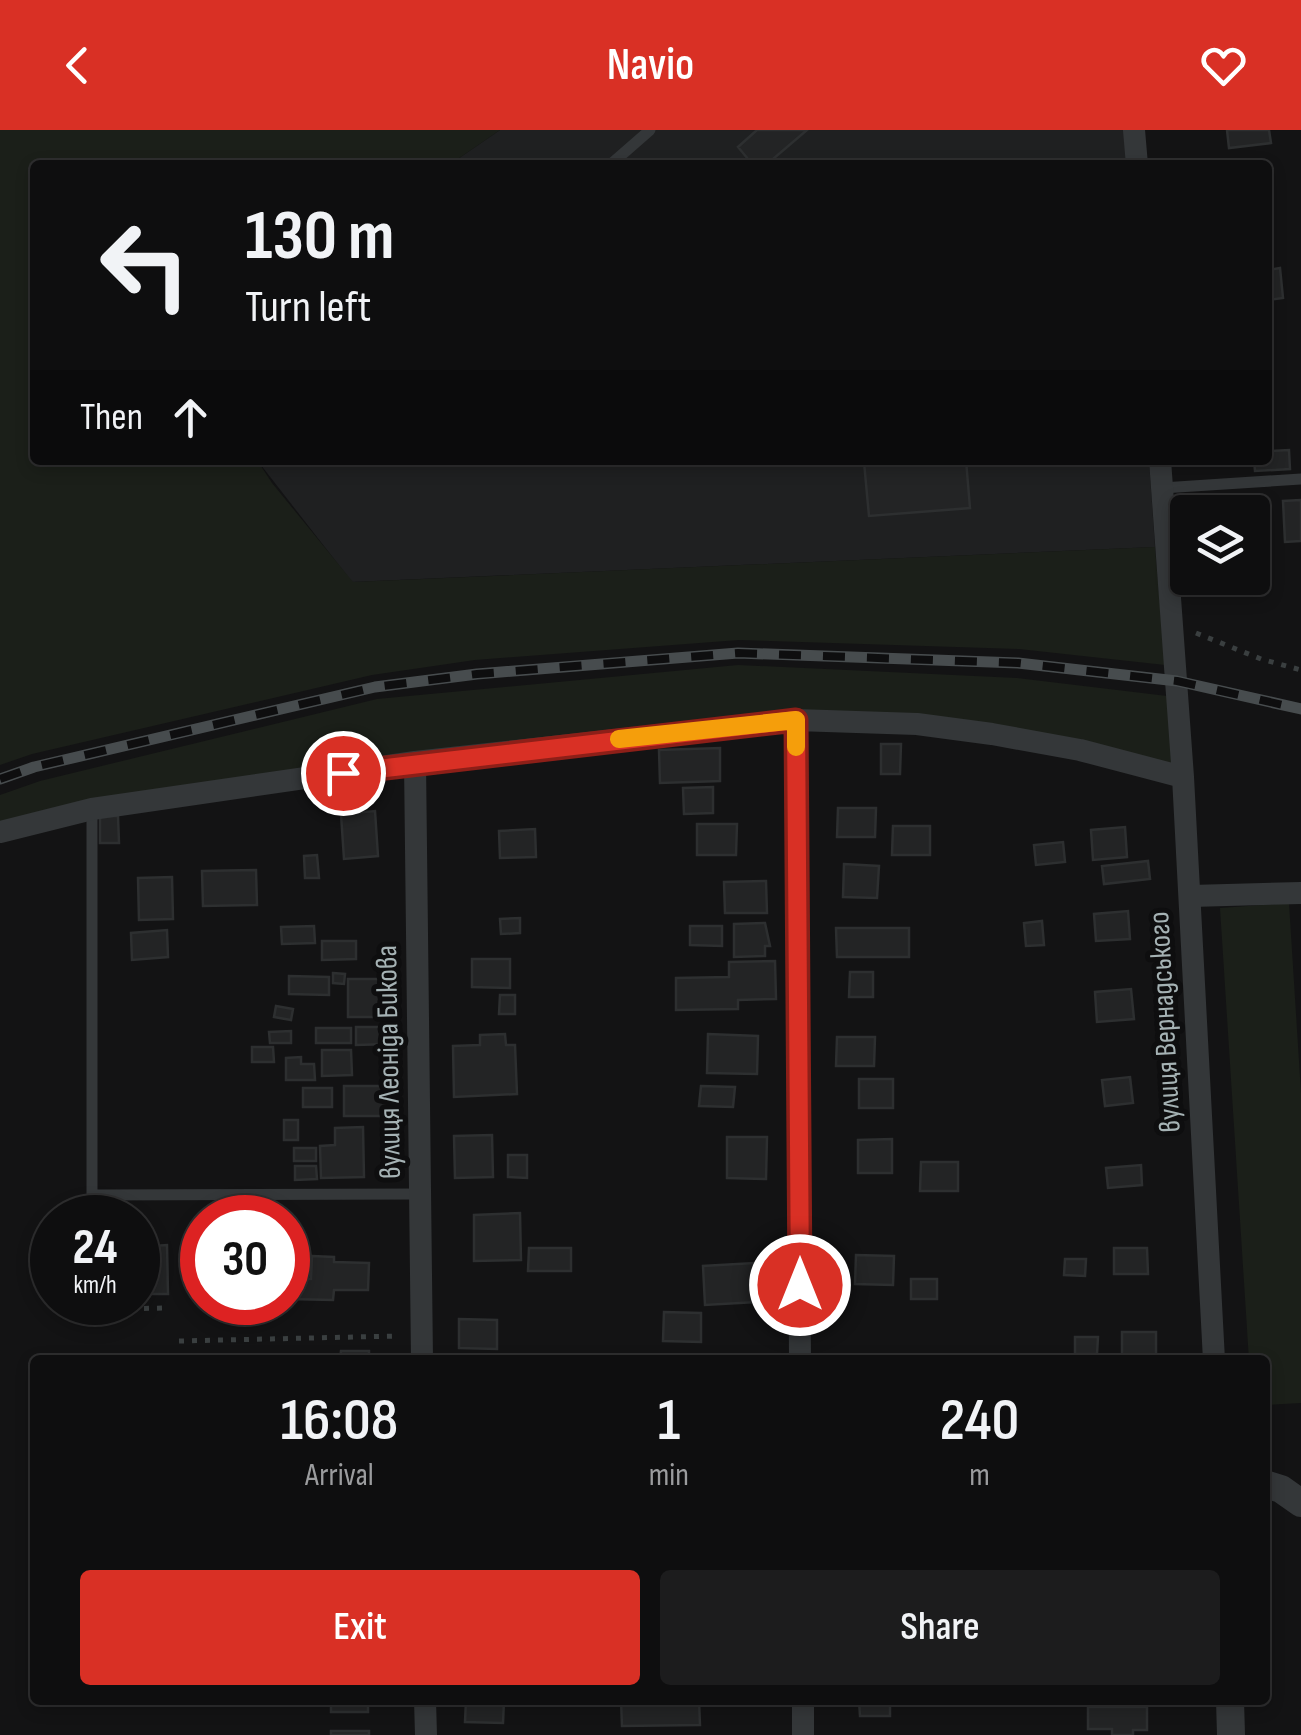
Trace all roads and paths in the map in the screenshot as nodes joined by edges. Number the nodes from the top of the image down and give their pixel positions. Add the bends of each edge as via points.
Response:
1 (650, 130) edge
2 (1134, 130) edge
3 (616, 160) edge
4 (1137, 160) edge
5 (1160, 465) edge
6 (1301, 479) edge
7 (1162, 488) junction
8 (1172, 618) junction
9 (1301, 670) edge
10 (796, 720) junction
11 (415, 762) junction
12 (1184, 777) junction
13 (92, 809) junction
14 (0, 832) edge
15 (1301, 893) edge
16 (1190, 896) junction
17 (420, 1194) junction
18 (160, 1308) edge
19 (165, 1308) dead end
20 (421, 1336) junction
21 (179, 1341) dead end
22 (422, 1355) edge
23 (800, 1355) edge
24 (1214, 1355) edge
25 (1270, 1485) edge
26 (1301, 1503) edge
27 (425, 1705) edge
28 (803, 1705) edge
29 (1230, 1705) edge
30 (426, 1735) edge
31 (803, 1735) edge
32 (1231, 1735) edge

1 - 3 lane
2 - 4 street
5 - 7 street, вулиця Вернадського
6 - 7 lane
7 - 8 street, вулиця Вернадського
8 - 9 path via 1206,638
8 - 12 street, вулиця Вернадського
10 - 11 street
10 - 12 street via 992,734
10 - 23 street
11 - 13 street
11 - 17 street, вулиця Леоніда Бикова
12 - 16 street, вулиця Вернадського
13 - 14 street
13 - 17 lane via 92,1195
15 - 16 street
16 - 24 street, вулиця Вернадського
17 - 20 street, вулиця Леоніда Бикова
18 - 19 path
20 - 21 path
20 - 22 street, вулиця Леоніда Бикова
25 - 26 street
27 - 30 street
28 - 31 street
29 - 32 street

